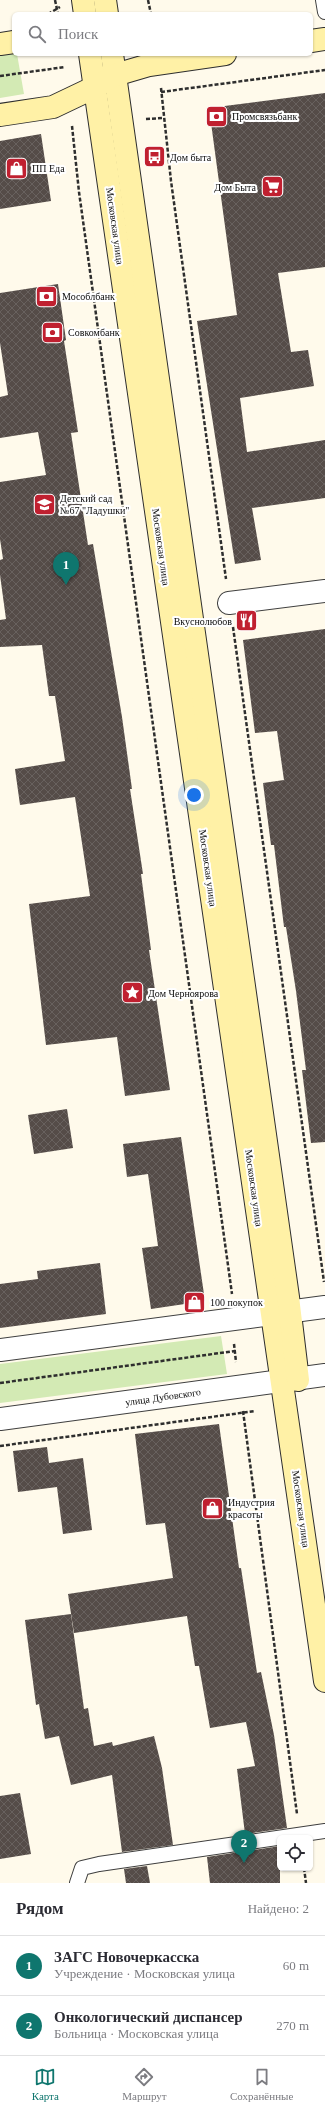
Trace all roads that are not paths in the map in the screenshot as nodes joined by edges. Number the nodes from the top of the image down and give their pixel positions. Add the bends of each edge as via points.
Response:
1 (83, 0) edge
2 (105, 0) edge
3 (323, 0) edge
4 (85, 12) edge
5 (107, 12) edge
6 (325, 12) edge
7 (325, 39) edge
8 (313, 41) edge
9 (12, 42) edge
10 (0, 44) edge
11 (90, 56) edge
12 (212, 56) edge
13 (110, 60) edge
14 (95, 87) junction
15 (0, 115) edge
16 (325, 591) edge
17 (229, 603) road end
18 (325, 1307) edge
19 (281, 1313) junction
20 (0, 1350) edge
21 (325, 1375) edge
22 (290, 1380) junction
23 (0, 1419) edge
24 (325, 1572) edge
25 (325, 1682) edge
26 (325, 1831) edge
27 (77, 1883) edge

1 - 4 main road
2 - 5 main road
3 - 6 lane
7 - 8 main road
9 - 10 main road
11 - 14 main road, Московская улица
12 - 13 main road via 153,65
13 - 14 main road
13 - 19 main road, Московская улица
14 - 15 main road via 53,107
14 - 19 main road, Московская улица
16 - 17 street
18 - 19 street
19 - 20 street
19 - 22 main road, Московская улица
21 - 22 street, улица Дубовского
22 - 23 street, улица Дубовского
22 - 24 main road, Московская улица
22 - 25 main road, Московская улица via 286,1405
26 - 27 lane via 99,1864 82,1868

